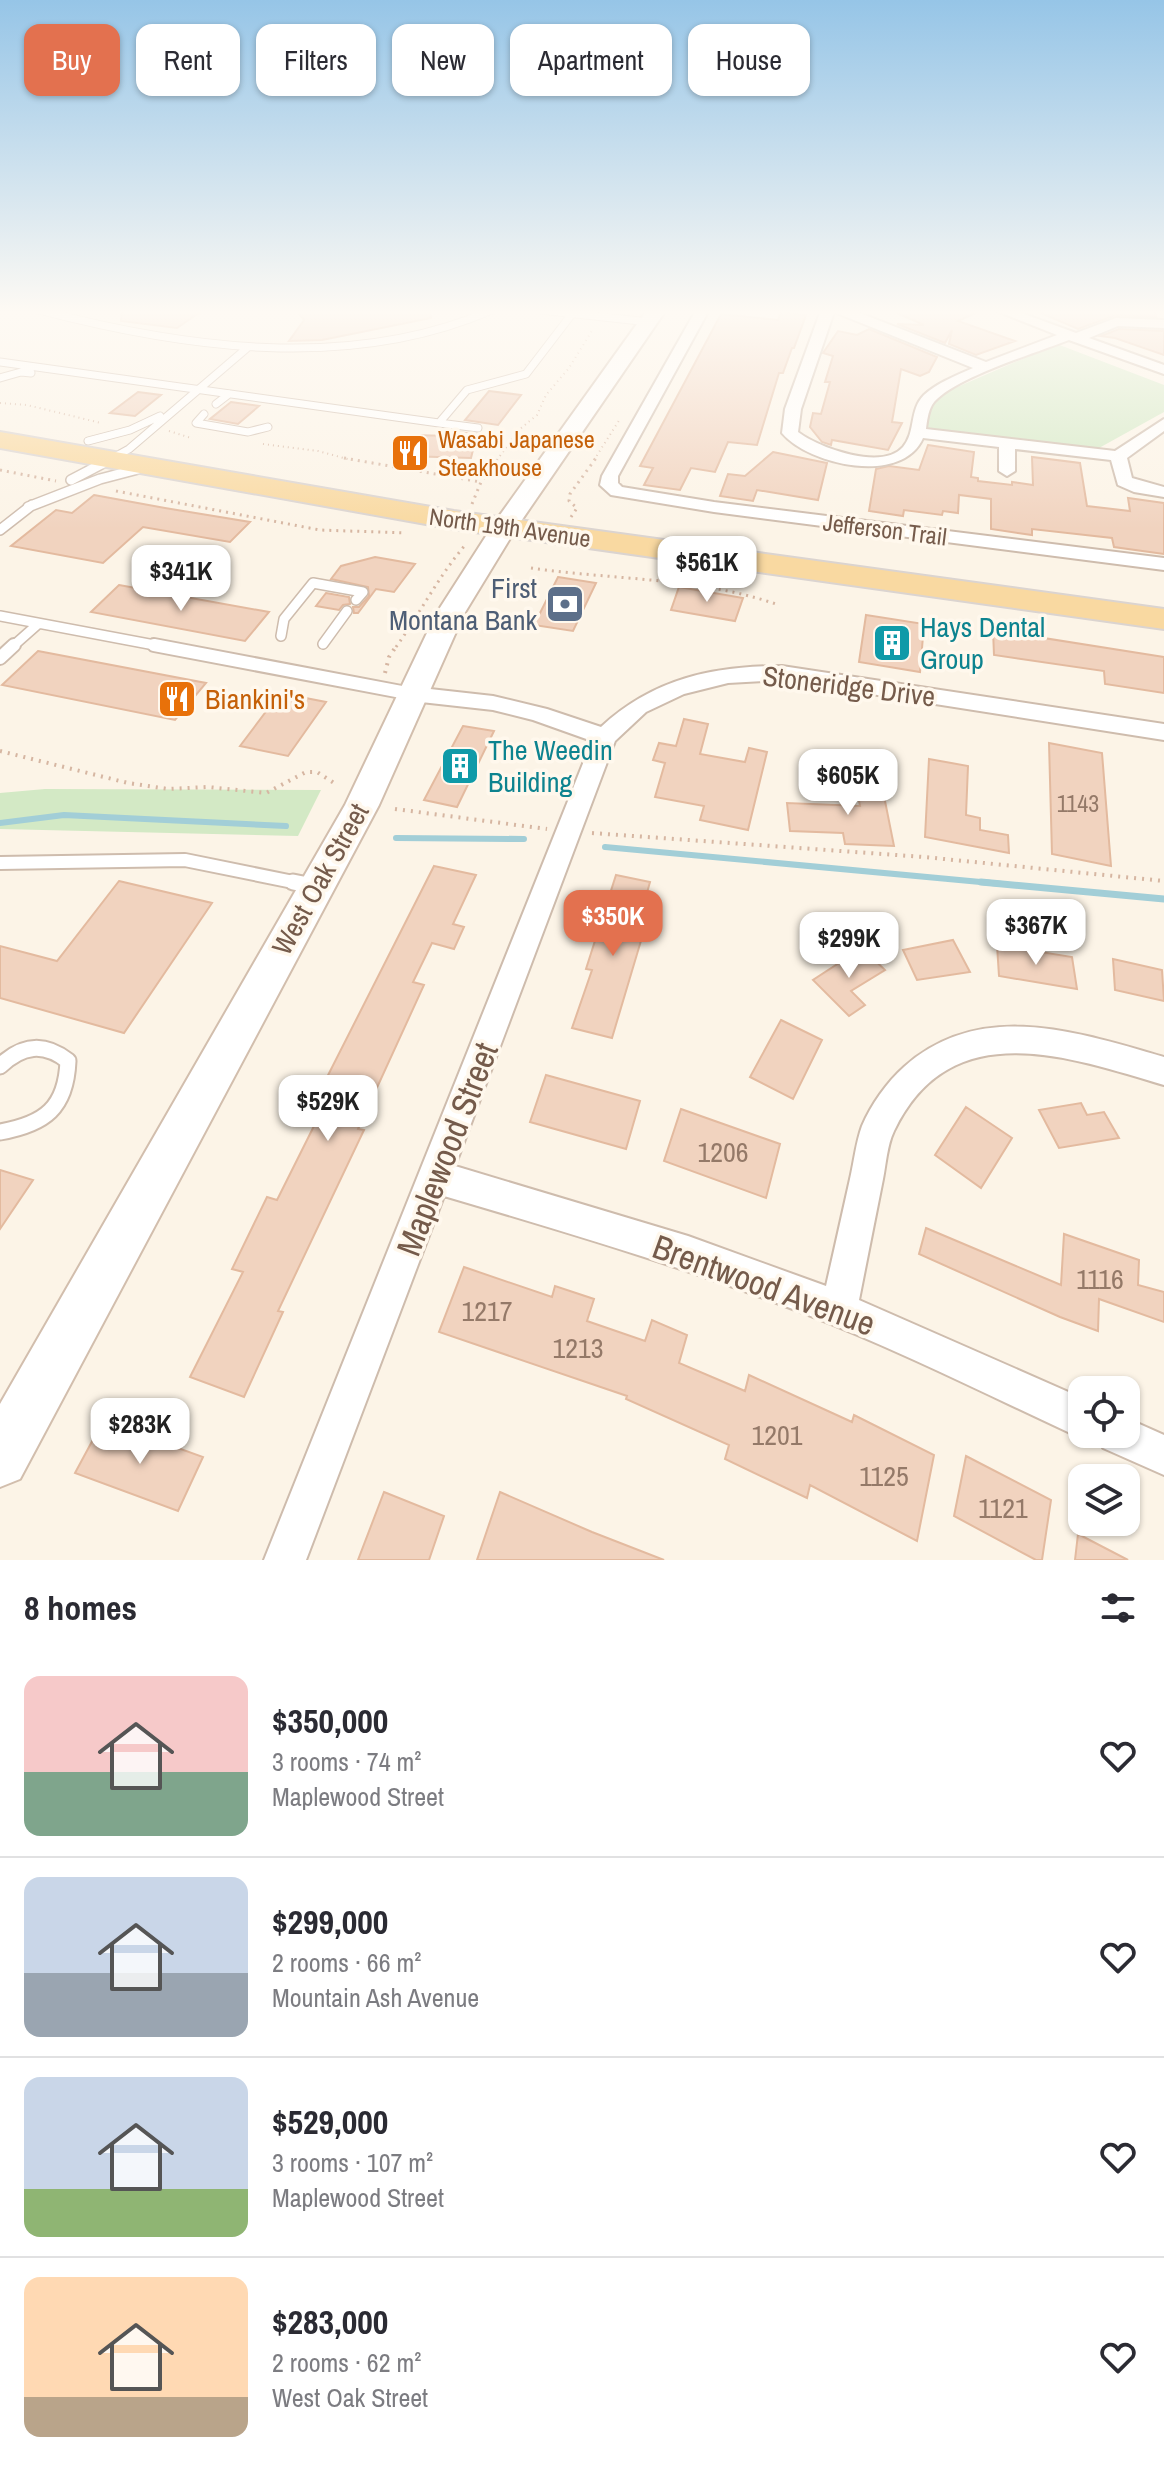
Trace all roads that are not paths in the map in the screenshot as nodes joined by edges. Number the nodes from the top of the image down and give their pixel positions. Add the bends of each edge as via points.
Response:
1 (153, 383) edge
2 (205, 383) edge
3 (494, 383) edge
4 (606, 383) edge
5 (662, 383) edge
6 (802, 383) edge
7 (955, 383) edge
8 (198, 389) junction
9 (229, 394) junction
10 (216, 404) dead end
11 (173, 410) junction
12 (204, 414) dead end
13 (439, 423) junction
14 (1164, 424) edge
15 (268, 427) dead end
16 (0, 428) edge
17 (478, 428) dead end
18 (917, 433) junction
19 (0, 440) edge
20 (1007, 442) junction
21 (98, 449) junction
22 (1118, 456) junction
23 (155, 466) junction
24 (1007, 471) dead end
25 (72, 484) junction
26 (1164, 492) edge
27 (471, 503) junction
28 (509, 519) junction
29 (0, 530) edge
30 (1164, 564) edge
31 (356, 600) dead end
32 (1164, 601) edge
33 (347, 611) dead end
34 (0, 616) edge
35 (1164, 619) edge
36 (38, 624) junction
37 (281, 636) dead end
38 (323, 644) dead end
39 (0, 658) edge
40 (399, 682) junction
41 (1164, 732) edge
42 (605, 737) junction
43 (0, 863) edge
44 (316, 887) junction
45 (0, 1066) edge
46 (1164, 1071) edge
47 (0, 1132) edge
48 (436, 1177) junction
49 (839, 1310) junction
50 (1068, 1412) edge
51 (1140, 1444) edge
52 (1164, 1455) edge
53 (0, 1459) edge
54 (285, 1560) edge

1 - 8 lane
2 - 8 lane
3 - 13 lane via 467,390
4 - 28 main road, West Oak Street
5 - 30 street, Jefferson Trail via 610,476 609,485 617,491
6 - 18 street via 790,433 819,451 880,462 900,458
7 - 18 street via 925,401
8 - 9 lane
8 - 11 lane
9 - 10 lane
9 - 13 lane
11 - 21 lane
11 - 21 lane via 155,426
12 - 15 lane via 196,423 248,432
13 - 17 lane
14 - 22 street
16 - 21 main road, North 19th Avenue
18 - 20 street
19 - 21 main road, North 19th Avenue
20 - 22 street
20 - 24 street
21 - 23 main road, North 19th Avenue
21 - 25 lane
21 - 25 lane via 82,459 85,465
21 - 27 main road, North 19th Avenue
22 - 26 street via 1124,481
23 - 25 lane
23 - 27 main road, North 19th Avenue
25 - 29 lane via 28,507
27 - 28 main road, North 19th Avenue
28 - 32 main road, North 19th Avenue
28 - 35 main road, North 19th Avenue
28 - 40 main road, West Oak Street via 450,614
31 - 37 lane via 363,592 313,583 284,619
33 - 38 lane
34 - 36 lane
36 - 39 lane
36 - 40 lane
40 - 42 street via 516,709
40 - 44 main road, West Oak Street via 362,805
41 - 42 street, Stoneridge Drive via 782,673 745,673 704,679 641,705
42 - 48 street, Maplewood Street
43 - 44 lane via 185,860
44 - 53 main road, West Oak Street
45 - 47 lane via 23,1048 41,1046 68,1061 65,1096 44,1117 20,1130
46 - 49 street via 1076,1046 1006,1038 947,1051 927,1064 889,1105 877,1129
48 - 49 street, Brentwood Avenue via 608,1228
48 - 54 street, Maplewood Street
49 - 50 street, Brentwood Avenue
51 - 52 street

